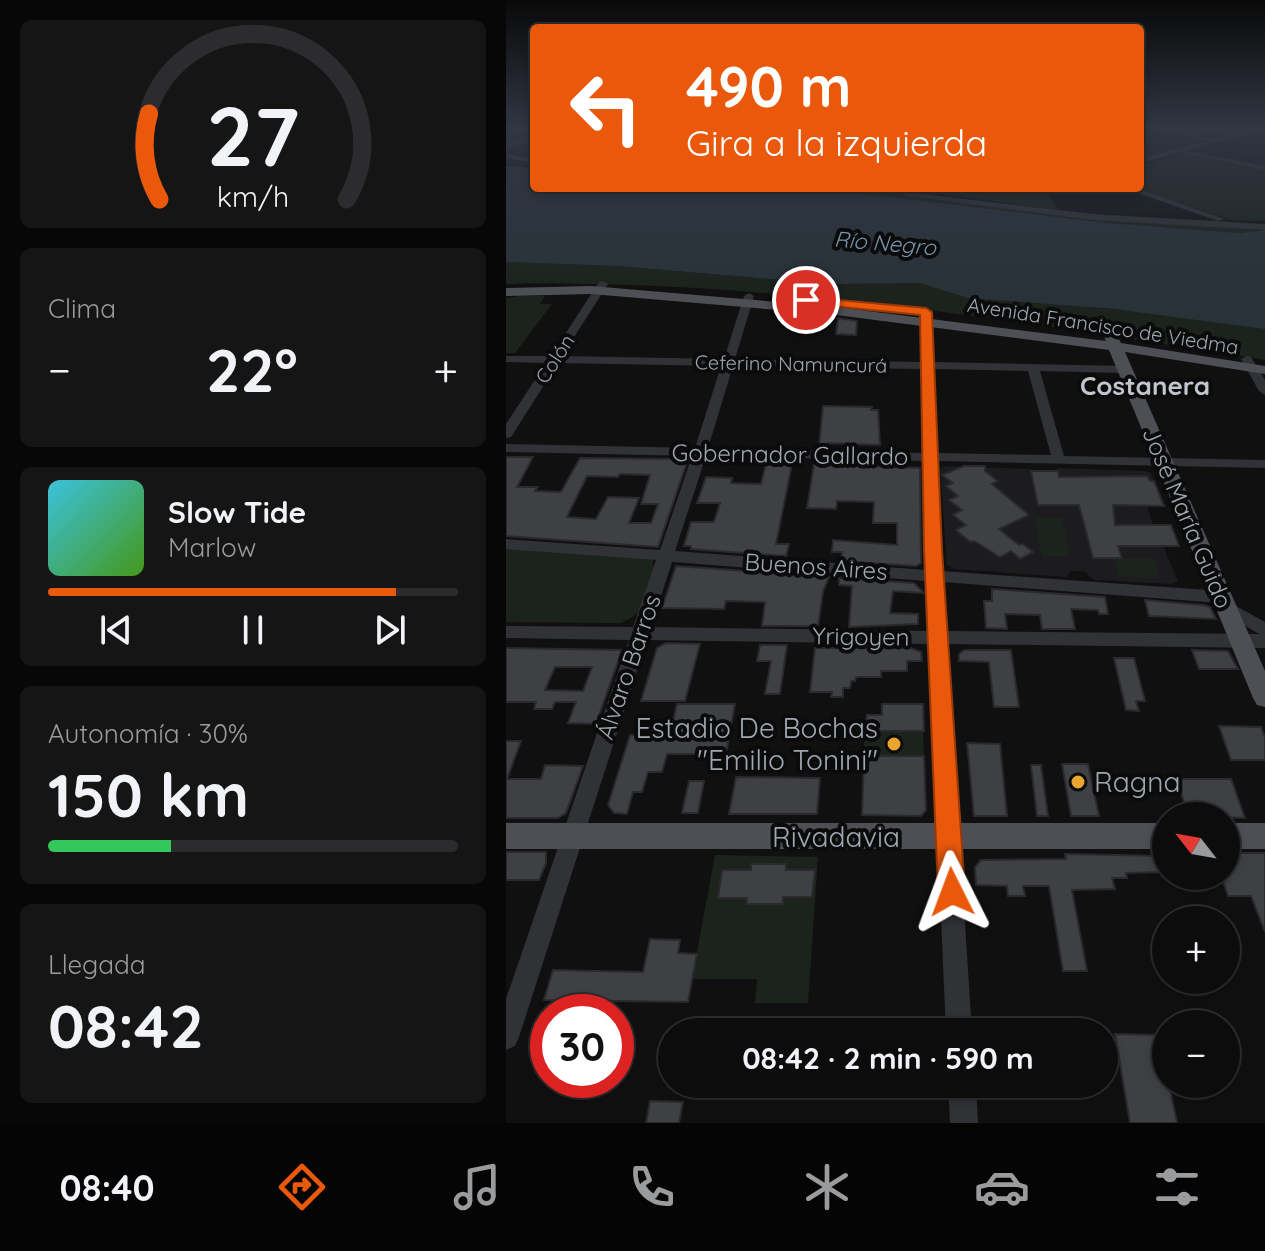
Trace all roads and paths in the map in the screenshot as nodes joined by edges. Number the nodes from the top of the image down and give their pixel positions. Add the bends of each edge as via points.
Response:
1 (884, 192) edge
2 (1140, 192) edge
3 (1241, 226) junction
4 (1265, 227) edge
5 (601, 288) junction
6 (506, 289) edge
7 (748, 299) junction
8 (926, 316) junction
9 (1112, 342) junction
10 (506, 359) edge
11 (554, 360) junction
12 (729, 363) junction
13 (1257, 365) edge
14 (928, 366) junction
15 (1033, 367) junction
16 (1123, 369) junction
17 (1265, 391) edge
18 (506, 434) edge
19 (506, 448) edge
20 (700, 453) junction
21 (931, 457) junction
22 (1059, 461) junction
23 (1163, 463) junction
24 (1265, 464) edge
25 (506, 544) edge
26 (666, 557) junction
27 (934, 576) junction
28 (1224, 602) junction
29 (1265, 630) edge
30 (506, 632) edge
31 (640, 635) junction
32 (938, 638) junction
33 (1240, 641) junction
34 (1265, 641) edge
35 (1265, 698) edge
36 (506, 836) edge
37 (1152, 836) edge
38 (1240, 836) edge
39 (1265, 836) edge
40 (949, 837) junction
41 (571, 838) junction
42 (958, 1018) edge
43 (506, 1037) edge
44 (963, 1098) edge
45 (964, 1123) edge

1 - 3 street via 1092,217
2 - 3 street
3 - 4 street
5 - 6 main road, Avenida Francisco de Viedma
5 - 7 main road, Avenida Francisco de Viedma
5 - 11 street, Colón
7 - 8 main road, Avenida Francisco de Viedma
7 - 12 street, Álvaro Barros
8 - 9 main road, Avenida Francisco de Viedma
8 - 14 street
9 - 13 main road, Avenida Francisco de Viedma
9 - 16 main road, José María Guido
10 - 11 street, Ceferino Namuncurá
11 - 12 street, Ceferino Namuncurá
11 - 18 street, Colón
12 - 14 street, Ceferino Namuncurá
12 - 20 street, Álvaro Barros
13 - 17 street
14 - 15 street, Ceferino Namuncurá
14 - 21 street
15 - 16 street, Ceferino Namuncurá
15 - 22 street
16 - 23 main road, José María Guido
19 - 20 street, Gobernador Gallardo
20 - 21 street, Gobernador Gallardo
20 - 26 street, Álvaro Barros
21 - 22 street, Gobernador Gallardo
21 - 27 street
22 - 23 street, Gobernador Gallardo
23 - 24 street, Gobernador Gallardo
23 - 28 main road, José María Guido
25 - 26 street, Buenos Aires
26 - 27 street, Buenos Aires
26 - 31 street, Álvaro Barros
27 - 28 street, Buenos Aires
27 - 32 street
28 - 29 street
28 - 33 main road, José María Guido
30 - 31 street, Yrigoyen
31 - 32 street, Yrigoyen
31 - 41 street, Álvaro Barros
32 - 33 street, Yrigoyen
32 - 40 street
33 - 34 street, Yrigoyen
33 - 35 main road, José María Guido
36 - 41 main road, Rivadavia
37 - 40 main road, Rivadavia
38 - 39 main road
40 - 41 main road, Rivadavia
40 - 42 street
41 - 43 street, Álvaro Barros
44 - 45 street

